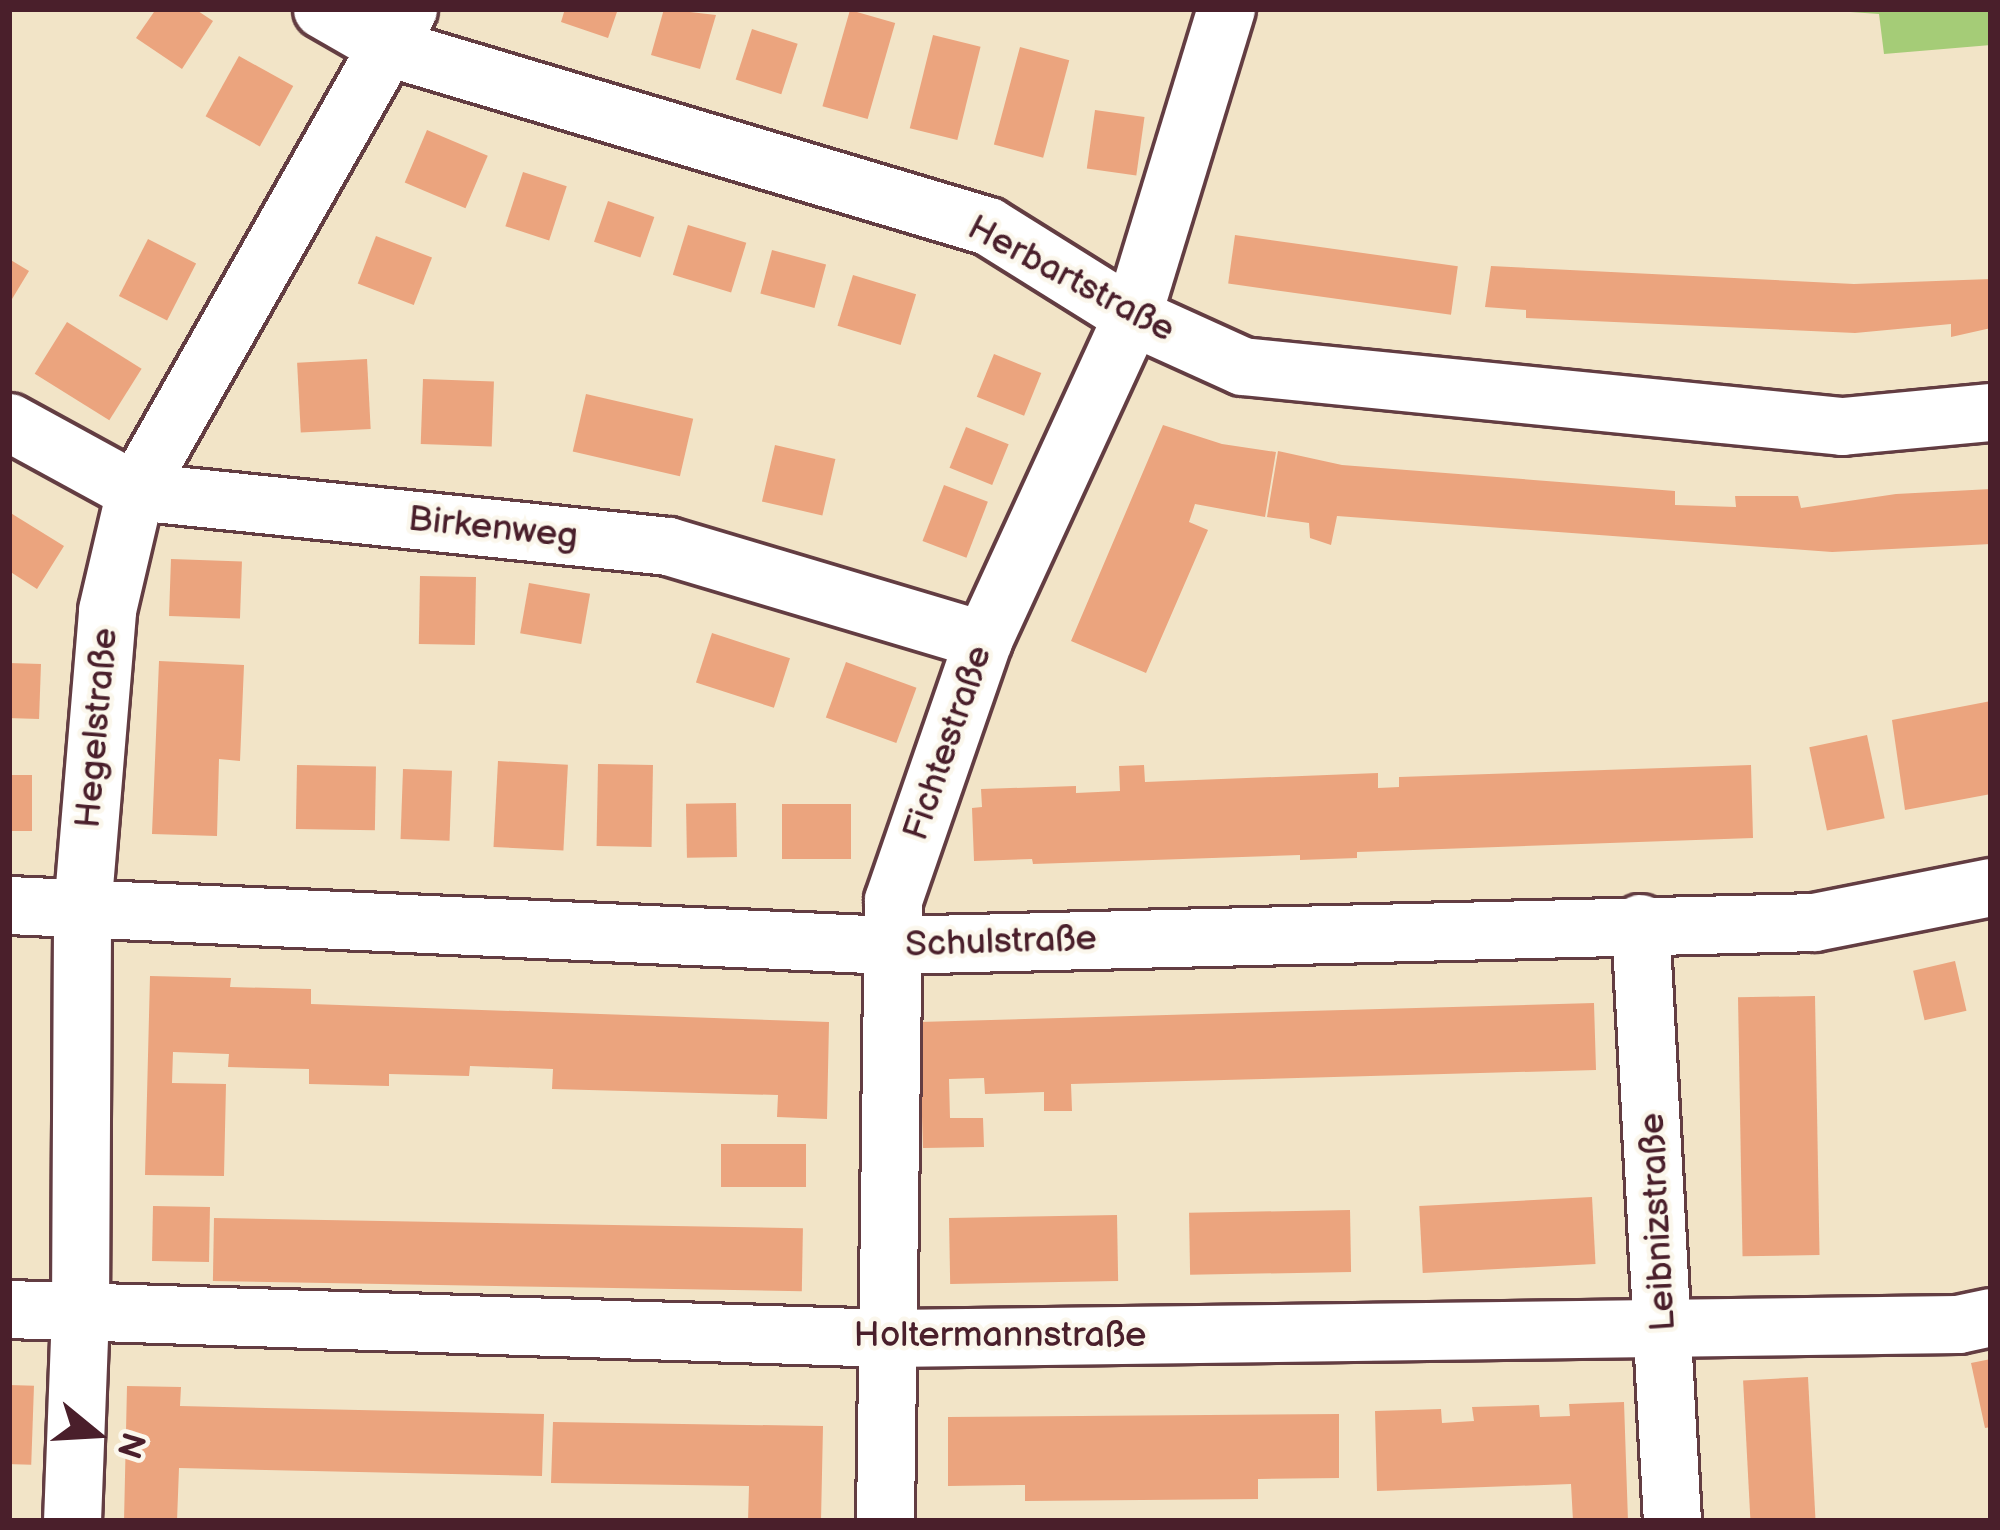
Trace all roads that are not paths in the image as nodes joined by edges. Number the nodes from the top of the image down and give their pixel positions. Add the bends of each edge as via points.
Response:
1 (322, 9) edge
2 (1226, 9) edge
3 (398, 28) edge
4 (1132, 316) junction
5 (1991, 412) edge
6 (9, 422) edge
7 (135, 491) junction
8 (982, 640) junction
9 (1991, 887) edge
10 (9, 905) edge
11 (82, 910) junction
12 (1640, 923) junction
13 (890, 945) junction
14 (9, 1309) edge
15 (80, 1311) junction
16 (1991, 1317) edge
17 (1665, 1329) junction
18 (890, 1338) junction
19 (72, 1521) edge
20 (885, 1521) edge
21 (1672, 1521) edge

1 - 3 street, Herbartstraße
2 - 4 street, Fichtestraße
3 - 4 street, Herbartstraße via 988,226
3 - 7 street, Hegelstraße
4 - 5 street, Herbartstraße via 1242,366 1842,426
4 - 8 street, Fichtestraße
6 - 7 street, Birkenweg
7 - 8 street, Birkenweg via 668,546
7 - 11 street, Hegelstraße via 107,610
8 - 13 street, Fichtestraße via 893,900
9 - 12 street, Schulstraße via 1814,922
10 - 11 street, Schulstraße
11 - 13 street, Schulstraße
11 - 15 street, Hegelstraße
12 - 13 street, Schulstraße
12 - 17 street, Leibnizstraße
13 - 18 street, Fichtestraße
14 - 15 street, Holtermannstraße
15 - 18 street, Holtermannstraße
15 - 19 street, Hegelstraße
16 - 17 street, Holtermannstraße
17 - 18 street, Holtermannstraße
17 - 21 street, Leibnizstraße
18 - 20 street, Fichtestraße

